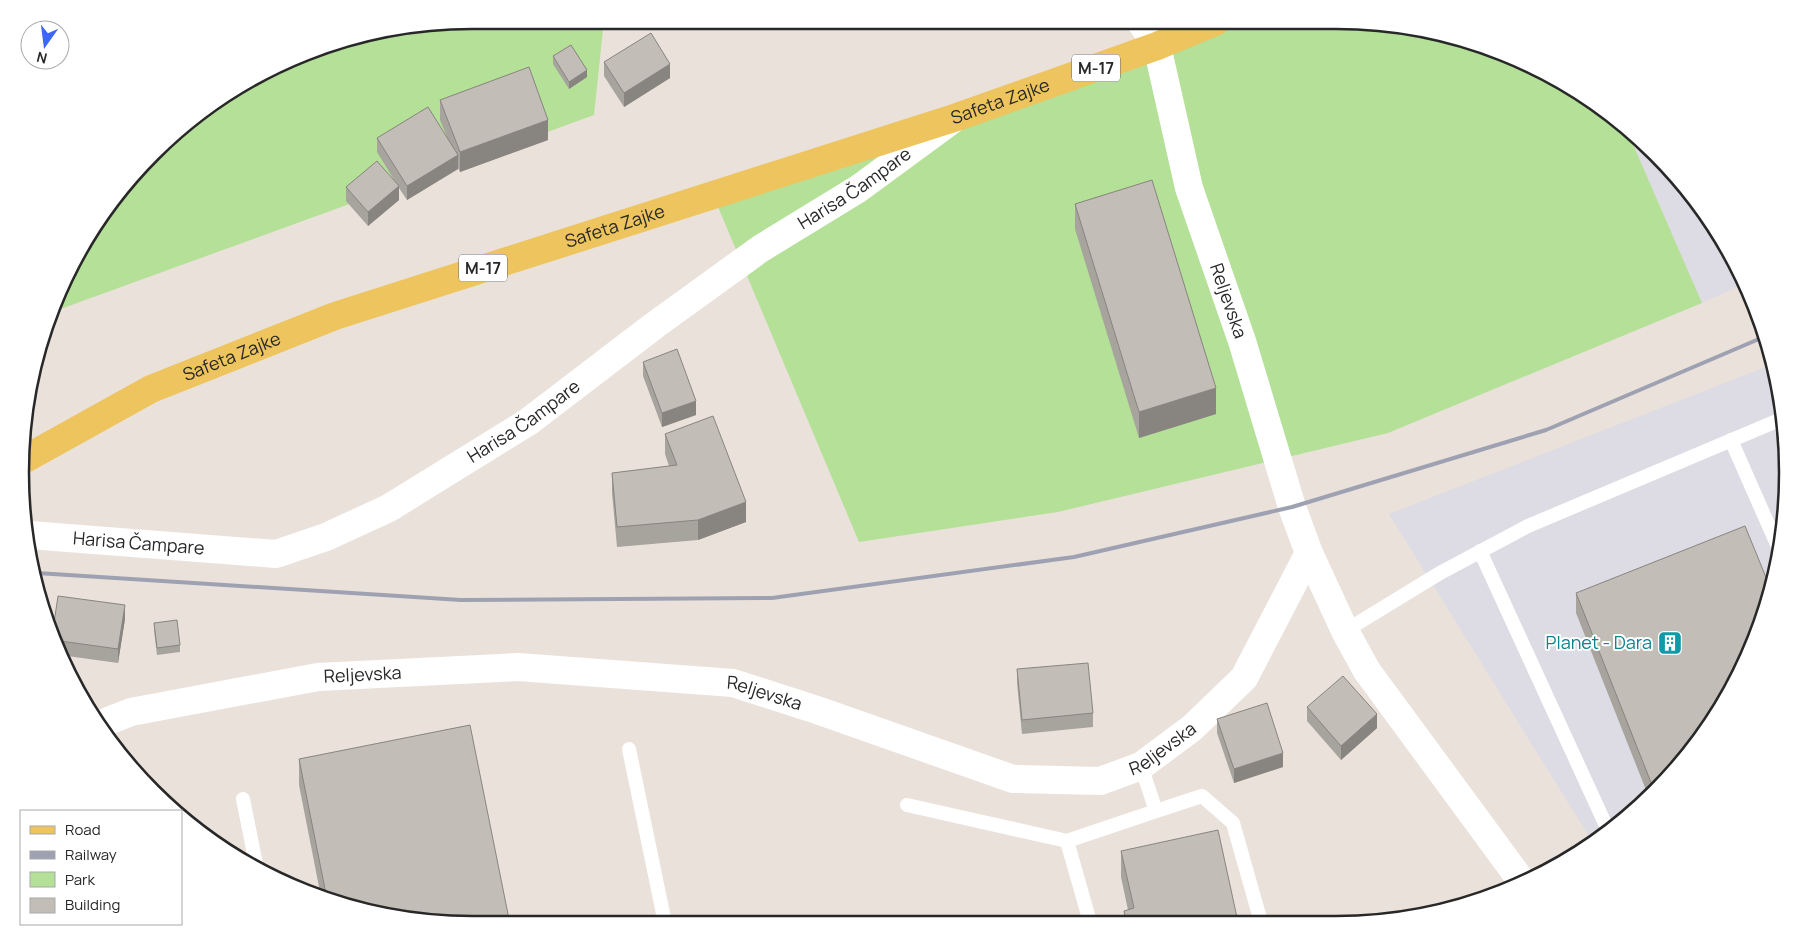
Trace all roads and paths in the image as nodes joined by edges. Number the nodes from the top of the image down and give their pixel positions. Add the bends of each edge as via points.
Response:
1 (1145, 29) edge
2 (1198, 29) edge
3 (1157, 46) junction
4 (957, 117) junction
5 (1776, 422) edge
6 (1732, 440) junction
7 (30, 456) edge
8 (34, 536) edge
9 (1774, 537) edge
10 (1480, 551) junction
11 (1309, 553) junction
12 (1345, 631) junction
13 (106, 722) edge
14 (629, 749) dead end
15 (1141, 766) junction
16 (244, 799) dead end
17 (907, 805) dead end
18 (1156, 811) junction
19 (1606, 825) edge
20 (1067, 841) junction
21 (255, 859) edge
22 (1518, 876) edge
23 (664, 916) edge
24 (1088, 916) edge
25 (1259, 916) edge

1 - 3 street
2 - 3 main road, Safeta Zajke / M-17
3 - 4 main road, Safeta Zajke / M-17
3 - 11 street, Reljevska via 1189,188 1242,341
4 - 7 main road, Safeta Zajke / M-17 via 335,316 151,389
4 - 8 street, Harisa Čampare via 858,190 760,249 528,422 389,508 276,554
5 - 6 lane
6 - 9 lane
6 - 10 lane via 1528,526
10 - 12 lane
10 - 19 lane
11 - 12 street, Reljevska
11 - 15 street, Reljevska via 1244,678 1192,728
12 - 22 street, Reljevska via 1367,671
13 - 15 street, Reljevska via 132,712 318,677 518,667 733,683 1014,779 1100,781
14 - 23 lane
15 - 18 lane
16 - 21 lane
17 - 20 lane
18 - 20 lane
18 - 25 lane via 1202,796 1233,823
20 - 24 lane

